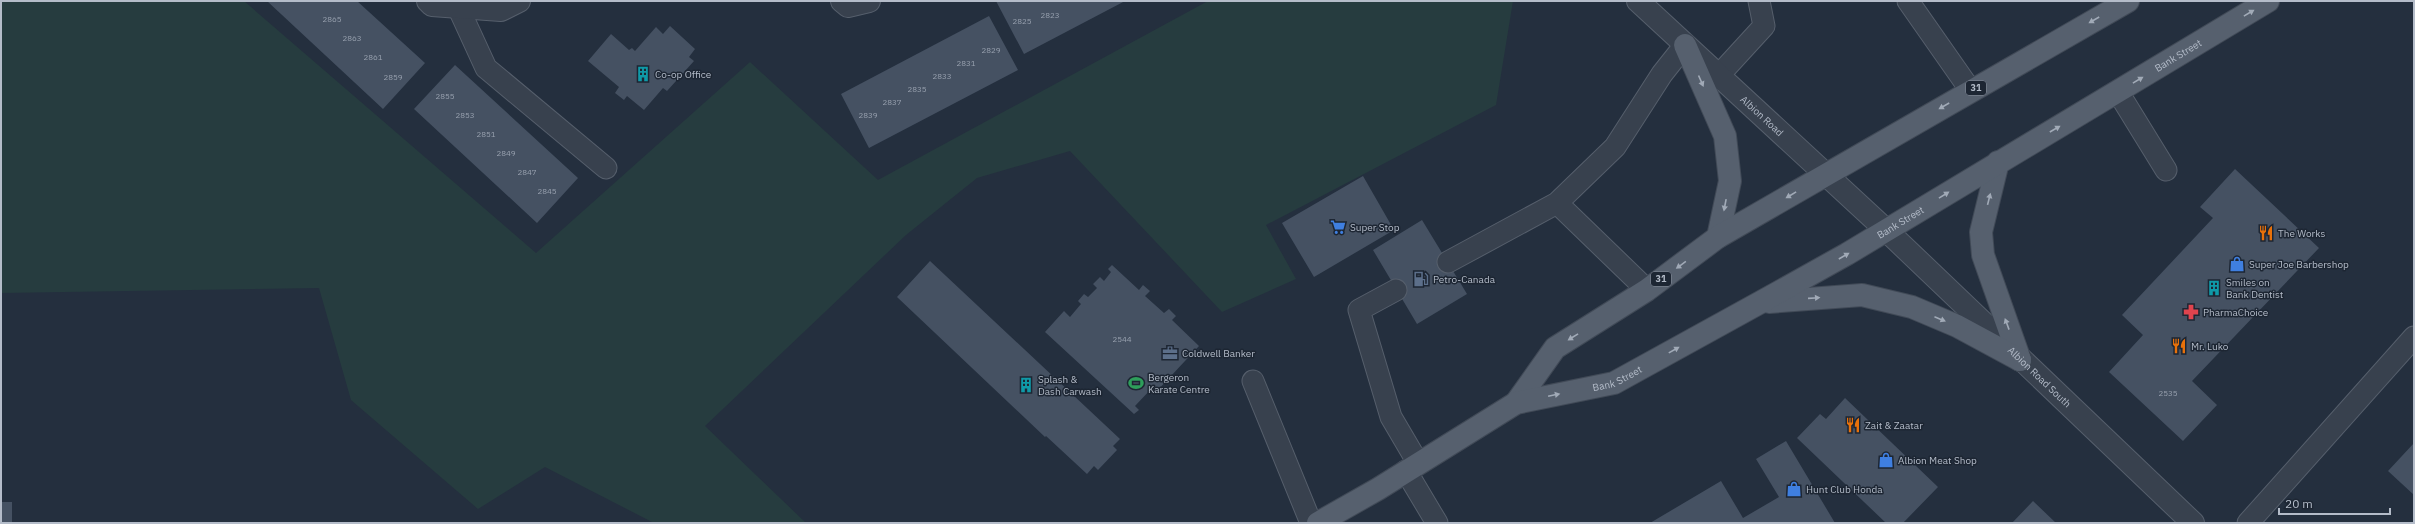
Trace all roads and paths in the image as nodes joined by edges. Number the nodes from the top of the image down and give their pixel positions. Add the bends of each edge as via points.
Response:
1 (428, 1) edge
2 (519, 1) edge
3 (842, 1) edge
4 (869, 1) edge
5 (1638, 1) edge
6 (1759, 1) edge
7 (1908, 1) edge
8 (2268, 1) edge
9 (2125, 2) edge
10 (458, 7) junction
11 (1684, 45) junction
12 (1720, 74) junction
13 (1971, 90) junction
14 (2118, 92) junction
15 (1998, 162) junction
16 (606, 168) dead end
17 (2166, 170) dead end
18 (1824, 175) junction
19 (1557, 203) junction
20 (1886, 230) junction
21 (1718, 238) junction
22 (1448, 262) dead end
23 (1396, 290) dead end
24 (1647, 290) junction
25 (1761, 302) junction
26 (2414, 336) edge
27 (2020, 360) junction
28 (1253, 381) dead end
29 (1516, 403) junction
30 (1412, 467) junction
31 (1311, 523) edge
32 (1318, 523) edge
33 (1437, 523) edge
34 (2193, 523) edge
35 (2248, 523) edge

1 - 10 street via 432,5
2 - 10 street via 501,10
3 - 4 street via 848,6
5 - 11 street, Albion Road
6 - 12 lane via 1764,26
7 - 13 lane
14 -> 8 main road, Bank Street / 31
9 -> 13 main road, Bank Street / 31
10 - 16 lane via 486,68
11 - 12 street, Albion Road
11 - 19 lane via 1615,147
11 -> 21 main road via 1725,136 1730,181
12 - 18 street, Albion Road
13 -> 18 main road, Bank Street / 31
15 -> 14 main road, Bank Street / 31
14 - 17 lane
20 -> 15 main road, Bank Street / 31
27 -> 15 main road via 1983,255 1981,232
18 - 20 street, Albion Road
18 -> 21 main road, Bank Street / 31
19 - 22 lane
19 - 24 lane
25 -> 20 main road, Bank Street / 31
20 - 27 street, Albion Road South
21 -> 24 main road, Bank Street / 31
23 - 30 lane via 1359,310 1391,417
24 -> 29 main road, Bank Street / 31 via 1555,348
25 -> 27 main road via 1862,295 1912,307 1957,326
29 -> 25 main road, Bank Street / 31 via 1614,383
26 - 35 lane
27 - 34 street, Albion Road South
28 - 31 lane
29 - 30 main road, Bank Street / 31
30 - 32 main road, Bank Street / 31
30 - 33 lane

